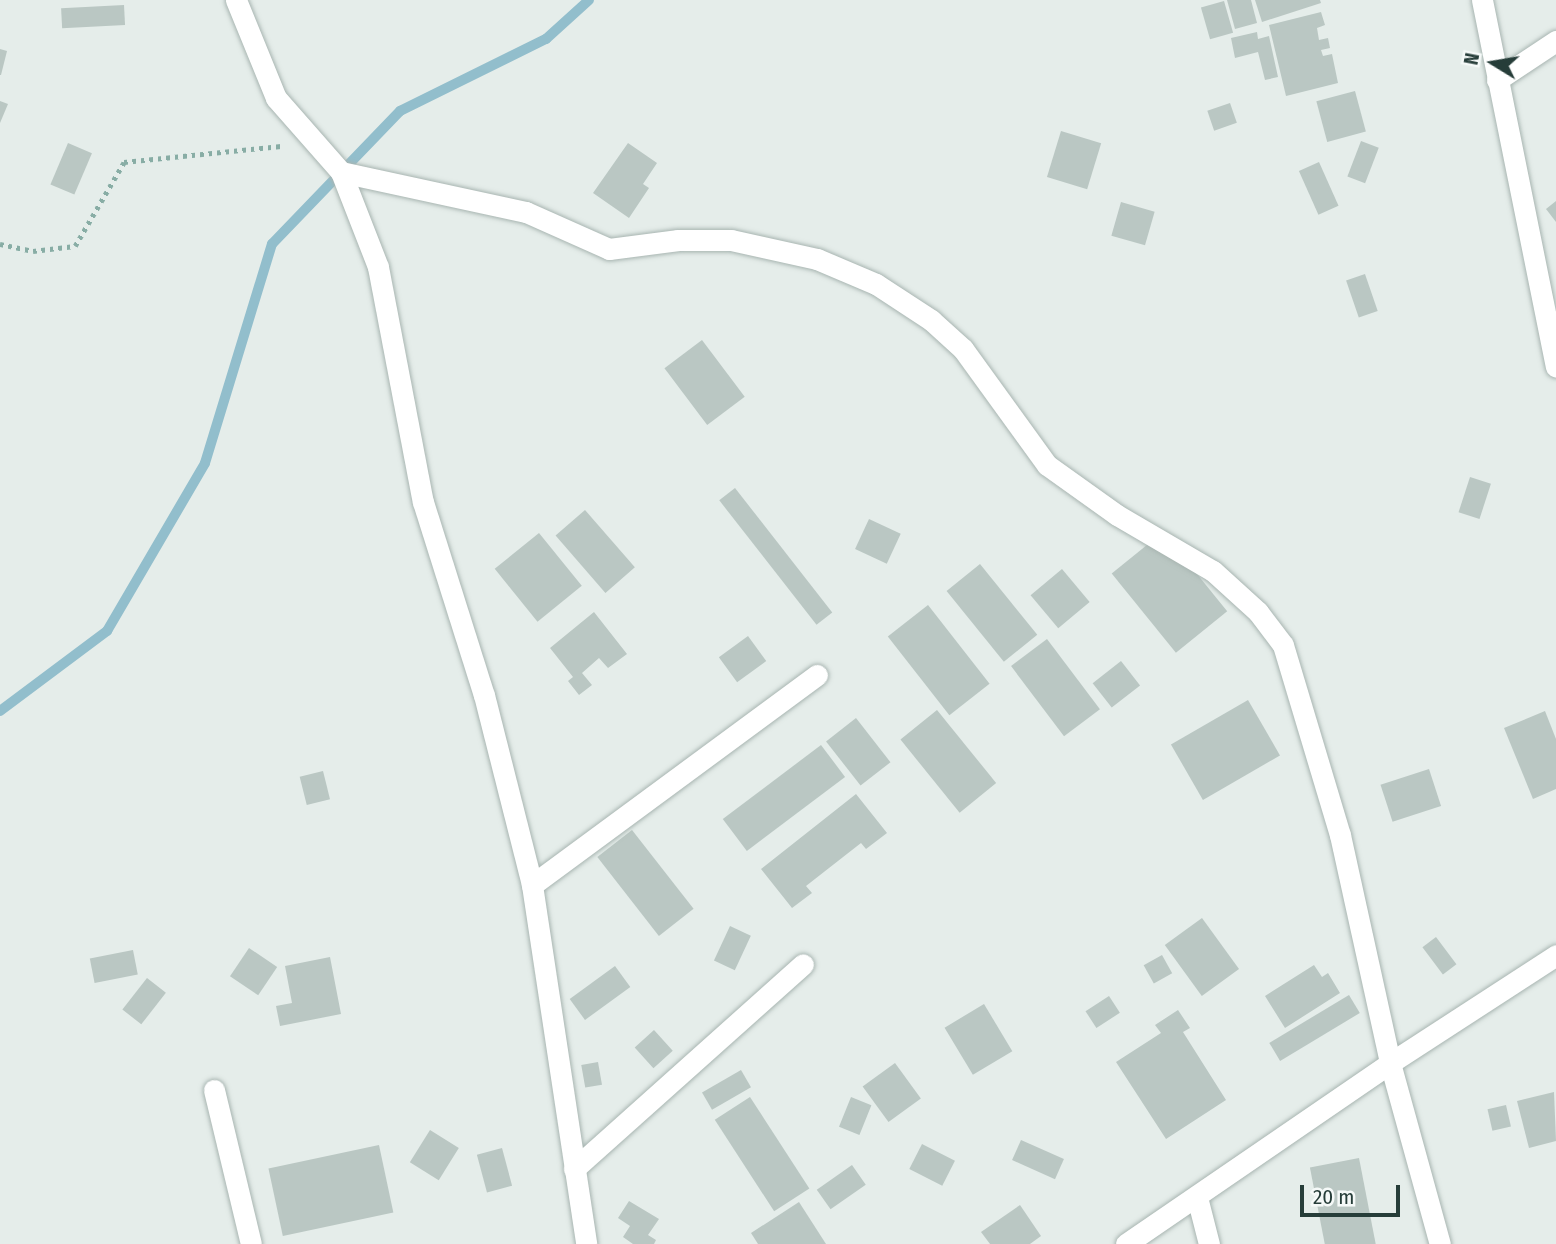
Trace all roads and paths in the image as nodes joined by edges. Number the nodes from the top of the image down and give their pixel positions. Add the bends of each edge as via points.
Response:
1 (236, 0) edge
2 (1482, 0) edge
3 (1556, 41) edge
4 (1497, 80) junction
5 (335, 164) junction
6 (0, 244) edge
7 (1556, 366) edge
8 (817, 675) dead end
9 (532, 885) junction
10 (1556, 955) edge
11 (803, 964) dead end
12 (1390, 1063) junction
13 (214, 1090) dead end
14 (574, 1169) junction
15 (1197, 1197) junction
16 (251, 1244) edge
17 (586, 1244) edge
18 (1126, 1244) edge
19 (1209, 1244) edge
20 (1440, 1244) edge

1 - 5 street via 276,98 297,127
2 - 4 street
3 - 4 street
4 - 7 street
5 - 6 path via 278,145 124,162 75,246 33,251
5 - 9 street via 378,267 423,502 484,695
5 - 12 street via 526,212 609,248 731,240 817,259 876,284 931,320 964,349 1048,465 1117,515 1213,571 1258,612 1283,645 1340,835
8 - 9 street
9 - 14 street
10 - 12 street
11 - 14 street
12 - 15 street
12 - 20 street
13 - 16 street
14 - 17 street
15 - 18 street
15 - 19 street

